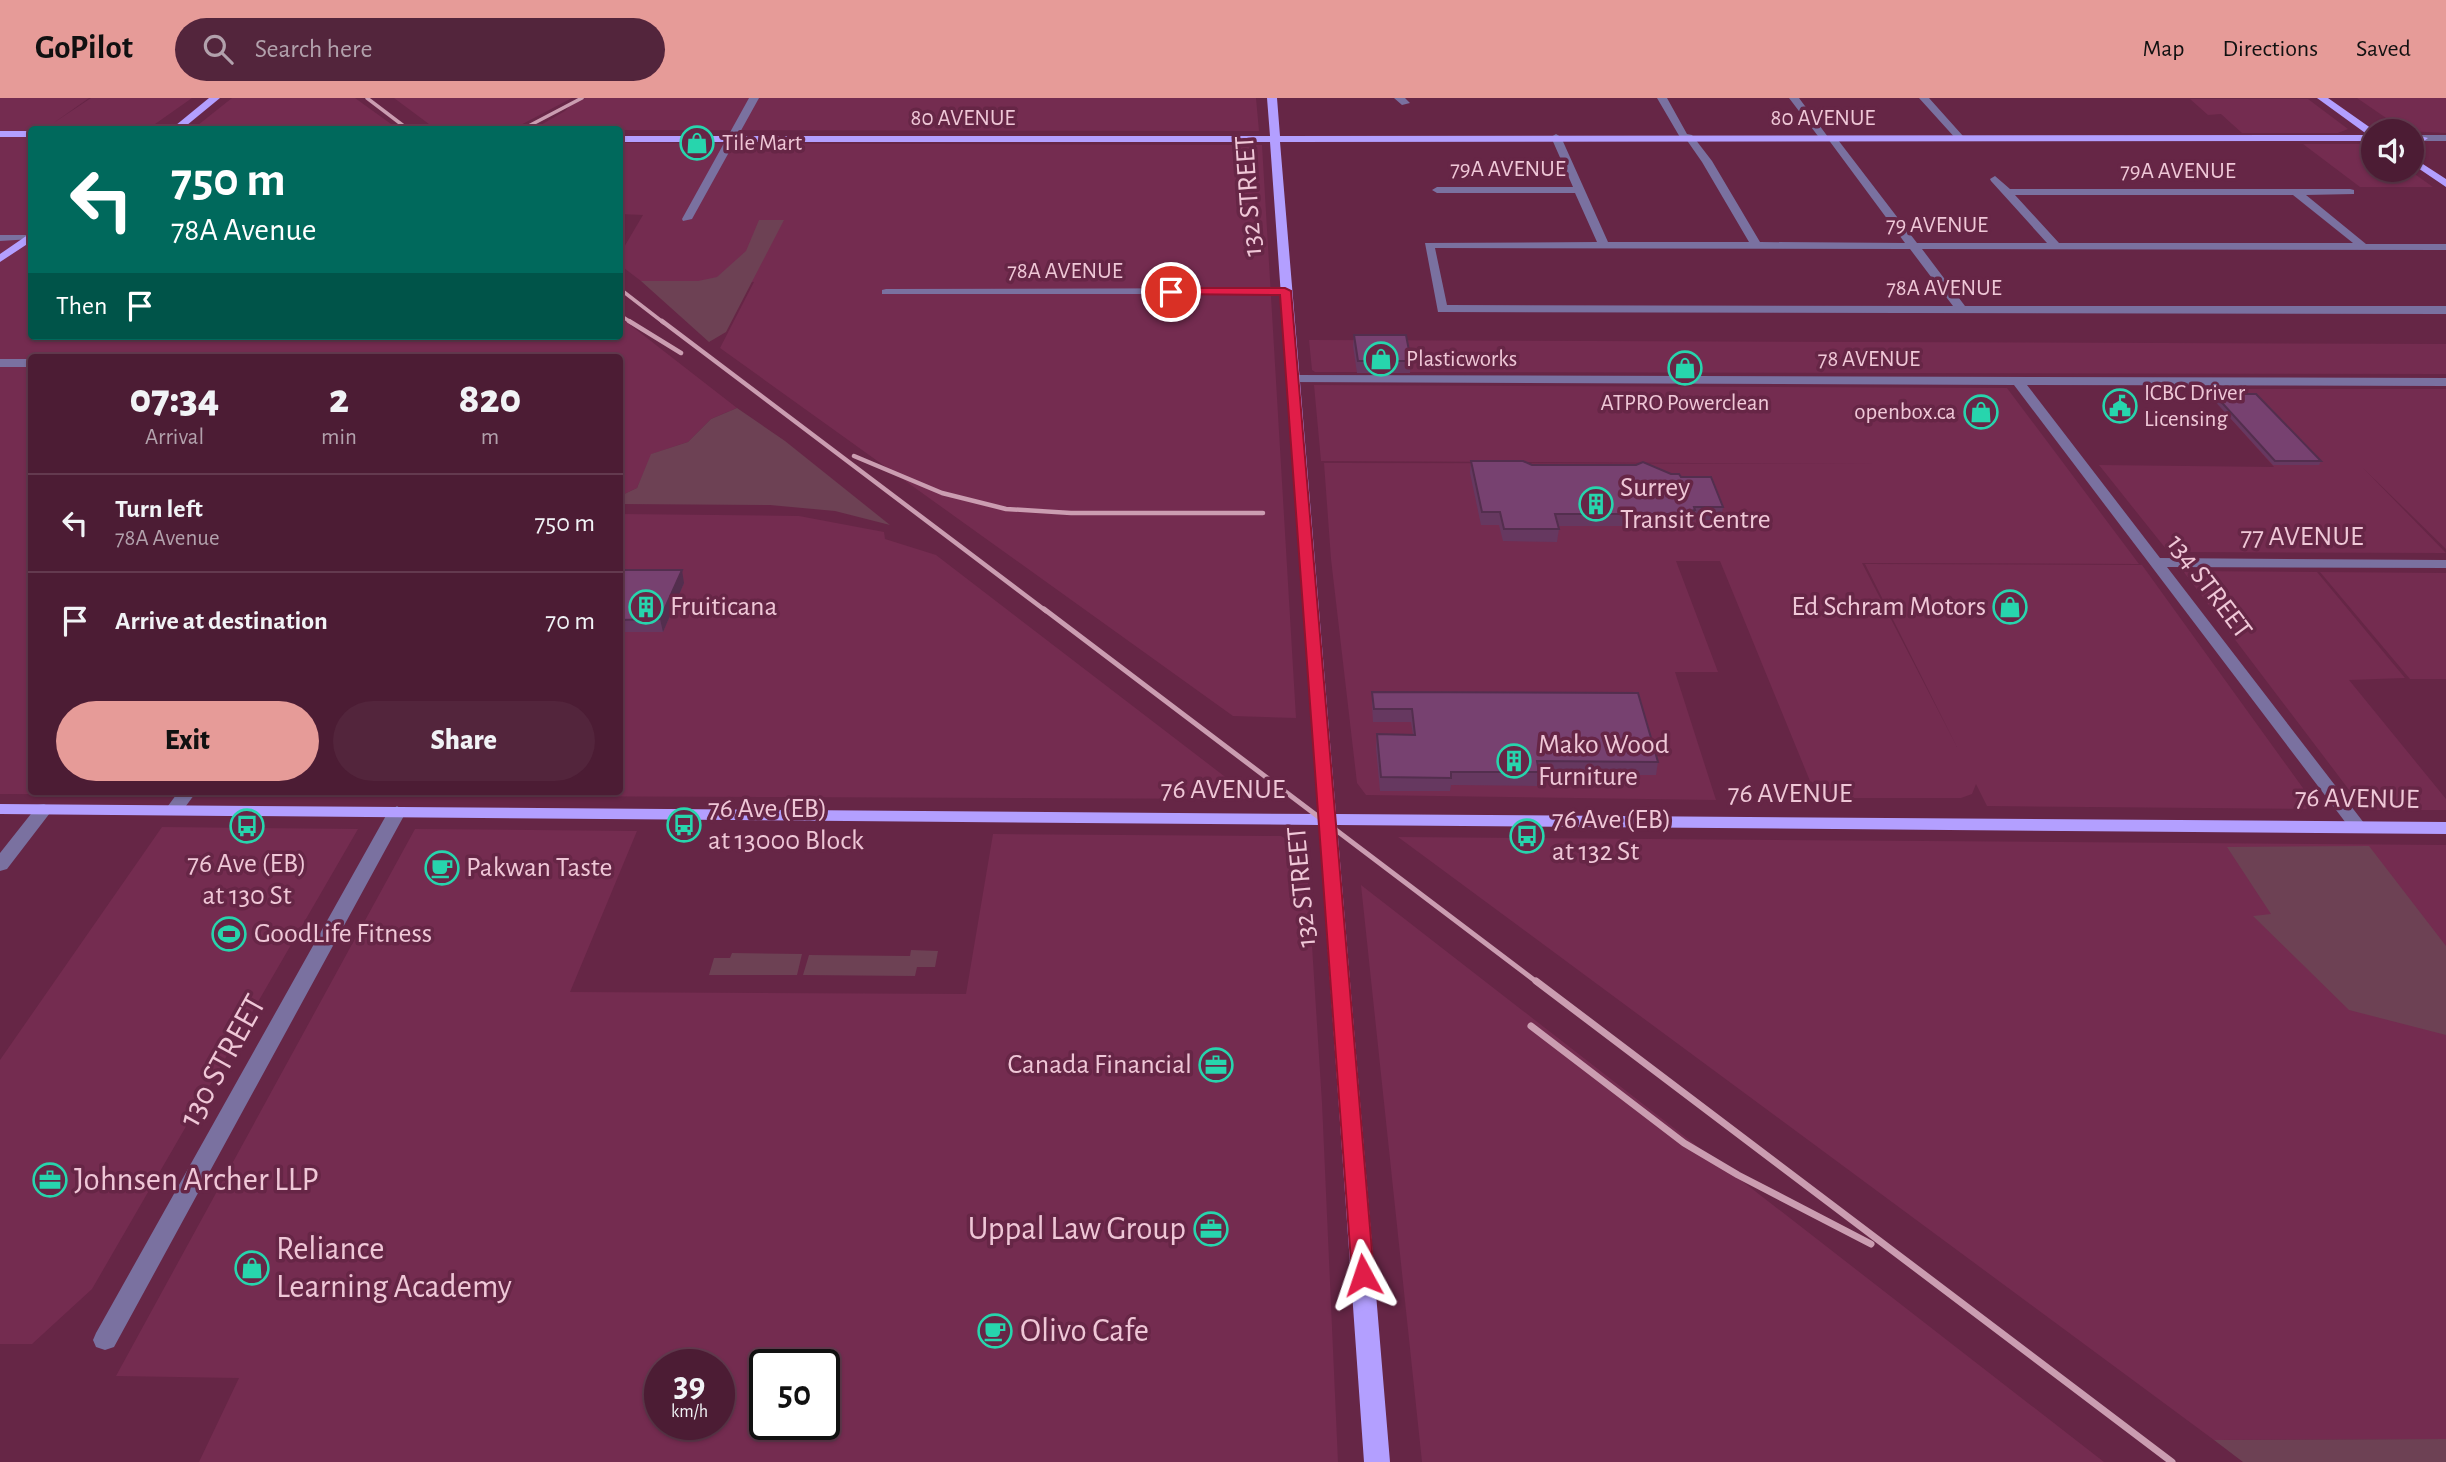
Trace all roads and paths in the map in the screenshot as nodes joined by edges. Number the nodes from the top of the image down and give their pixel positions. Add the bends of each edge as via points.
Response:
1 (202, 98) edge
2 (215, 98) edge
3 (754, 98) edge
4 (1272, 98) edge
5 (1662, 98) edge
6 (1794, 98) edge
7 (1924, 98) edge
8 (2322, 98) edge
9 (2338, 98) edge
10 (2370, 119) edge
11 (165, 126) edge
12 (179, 126) edge
13 (2361, 128) edge
14 (0, 137) edge
15 (28, 137) edge
16 (623, 137) edge
17 (731, 137) junction
18 (1273, 137) junction
19 (1556, 137) junction
20 (1687, 137) junction
21 (2361, 137) edge
22 (2361, 137) edge
23 (1828, 138) junction
24 (1960, 138) junction
25 (2349, 138) junction
26 (2424, 138) edge
27 (2446, 138) edge
28 (2424, 156) edge
29 (2424, 168) edge
30 (2446, 172) edge
31 (1995, 179) dead end
32 (2446, 184) edge
33 (1437, 190) dead end
34 (1579, 190) junction
35 (2294, 191) junction
36 (2350, 191) dead end
37 (2007, 192) junction
38 (687, 219) dead end
39 (28, 236) edge
40 (28, 237) edge
41 (0, 238) edge
42 (1604, 246) junction
43 (1757, 246) junction
44 (1915, 246) junction
45 (2057, 247) junction
46 (2364, 247) junction
47 (2446, 247) edge
48 (0, 259) edge
49 (1285, 291) junction
50 (886, 292) dead end
51 (1442, 309) joint
52 (1961, 309) junction
53 (2446, 310) edge
54 (0, 363) edge
55 (28, 363) edge
56 (1292, 379) junction
57 (2017, 380) junction
58 (2446, 382) edge
59 (2157, 562) junction
60 (2446, 564) edge
61 (185, 795) edge
62 (0, 809) edge
63 (44, 809) junction
64 (174, 810) junction
65 (397, 812) junction
66 (1326, 819) junction
67 (2358, 827) junction
68 (2446, 828) edge
69 (0, 865) edge
70 (105, 1340) dead end
71 (1377, 1462) edge

1 - 11 main road
2 - 12 main road
3 - 17 street
4 - 18 main road, 132 STREET
5 - 20 street
6 - 23 street
7 - 24 street
8 - 13 main road
9 - 10 main road
14 - 15 main road
16 - 17 main road, 80 AVENUE
17 - 18 main road, 80 AVENUE
17 - 38 street
18 - 19 main road, 80 AVENUE
18 - 49 main road, 132 STREET
19 - 20 main road, 80 AVENUE
19 - 34 street
20 - 23 main road, 80 AVENUE
20 - 43 street via 1707,161
21 - 25 main road, 80 AVENUE
22 - 25 main road
23 - 24 main road, 80 AVENUE
23 - 44 street
24 - 25 main road, 80 AVENUE
26 - 27 street
28 - 30 main road
29 - 32 main road
31 - 37 street
33 - 34 street, 79A AVENUE
34 - 42 street
35 - 36 street, 79A AVENUE
35 - 37 street, 79A AVENUE
35 - 46 street
37 - 45 street
39 - 41 street
40 - 48 main road
42 - 43 street, 79 AVENUE
42 - 51 street, 79 AVENUE via 1429,245
43 - 44 street, 79 AVENUE
44 - 45 street, 79 AVENUE
44 - 52 street
45 - 46 street, 79 AVENUE
46 - 47 street, 79 AVENUE
49 - 50 street, 78A AVENUE
49 - 56 main road, 132 STREET
51 - 52 street, 78A AVENUE
52 - 53 street, 78A AVENUE
54 - 55 street
56 - 57 street, 78 AVENUE
56 - 66 main road, 132 STREET
57 - 58 street, 78 AVENUE
57 - 59 street, 134 STREET
59 - 60 street, 77 AVENUE
59 - 67 street, 134 STREET
61 - 64 street
62 - 63 main road, 76 AVENUE
63 - 64 main road, 76 AVENUE
63 - 69 street
64 - 65 main road, 76 AVENUE
65 - 66 main road, 76 AVENUE
65 - 70 street, 130 STREET
66 - 67 main road, 76 AVENUE
66 - 71 main road, 132 STREET
67 - 68 main road, 76 AVENUE

